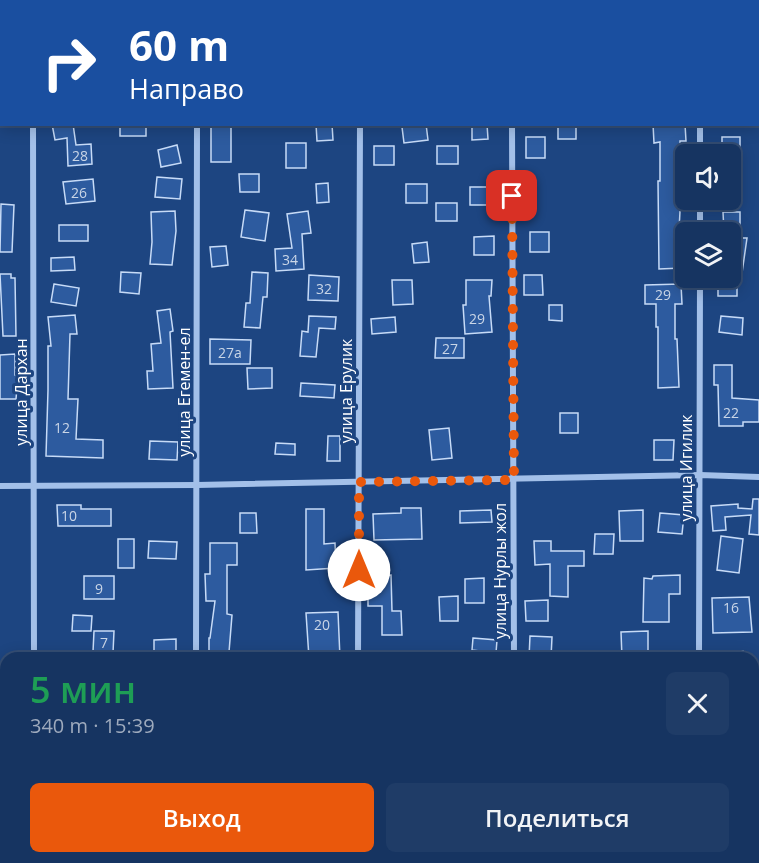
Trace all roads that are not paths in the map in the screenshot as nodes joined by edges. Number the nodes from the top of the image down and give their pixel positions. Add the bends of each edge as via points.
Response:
1 (33, 126) edge
2 (197, 126) edge
3 (360, 126) edge
4 (512, 126) edge
5 (700, 126) edge
6 (700, 144) edge
7 (700, 288) edge
8 (700, 475) junction
9 (759, 477) edge
10 (514, 480) junction
11 (359, 482) junction
12 (197, 485) junction
13 (0, 486) edge
14 (35, 486) junction
15 (34, 652) edge
16 (196, 652) edge
17 (358, 652) edge
18 (514, 652) edge
19 (699, 652) edge

1 - 14 street, улица Дархан
2 - 12 street, улица Егемен-ел
3 - 11 street, улица Ерулик
4 - 10 street, улица Нурлы жол
5 - 6 street
7 - 8 street, улица Игилик
8 - 9 street
8 - 10 street
8 - 19 street, улица Игилик
10 - 11 street
10 - 18 street, улица Нурлы жол
11 - 12 street
11 - 17 street, улица Ерулик
12 - 14 street
12 - 16 street, улица Егемен-ел
13 - 14 street
14 - 15 street, улица Дархан

